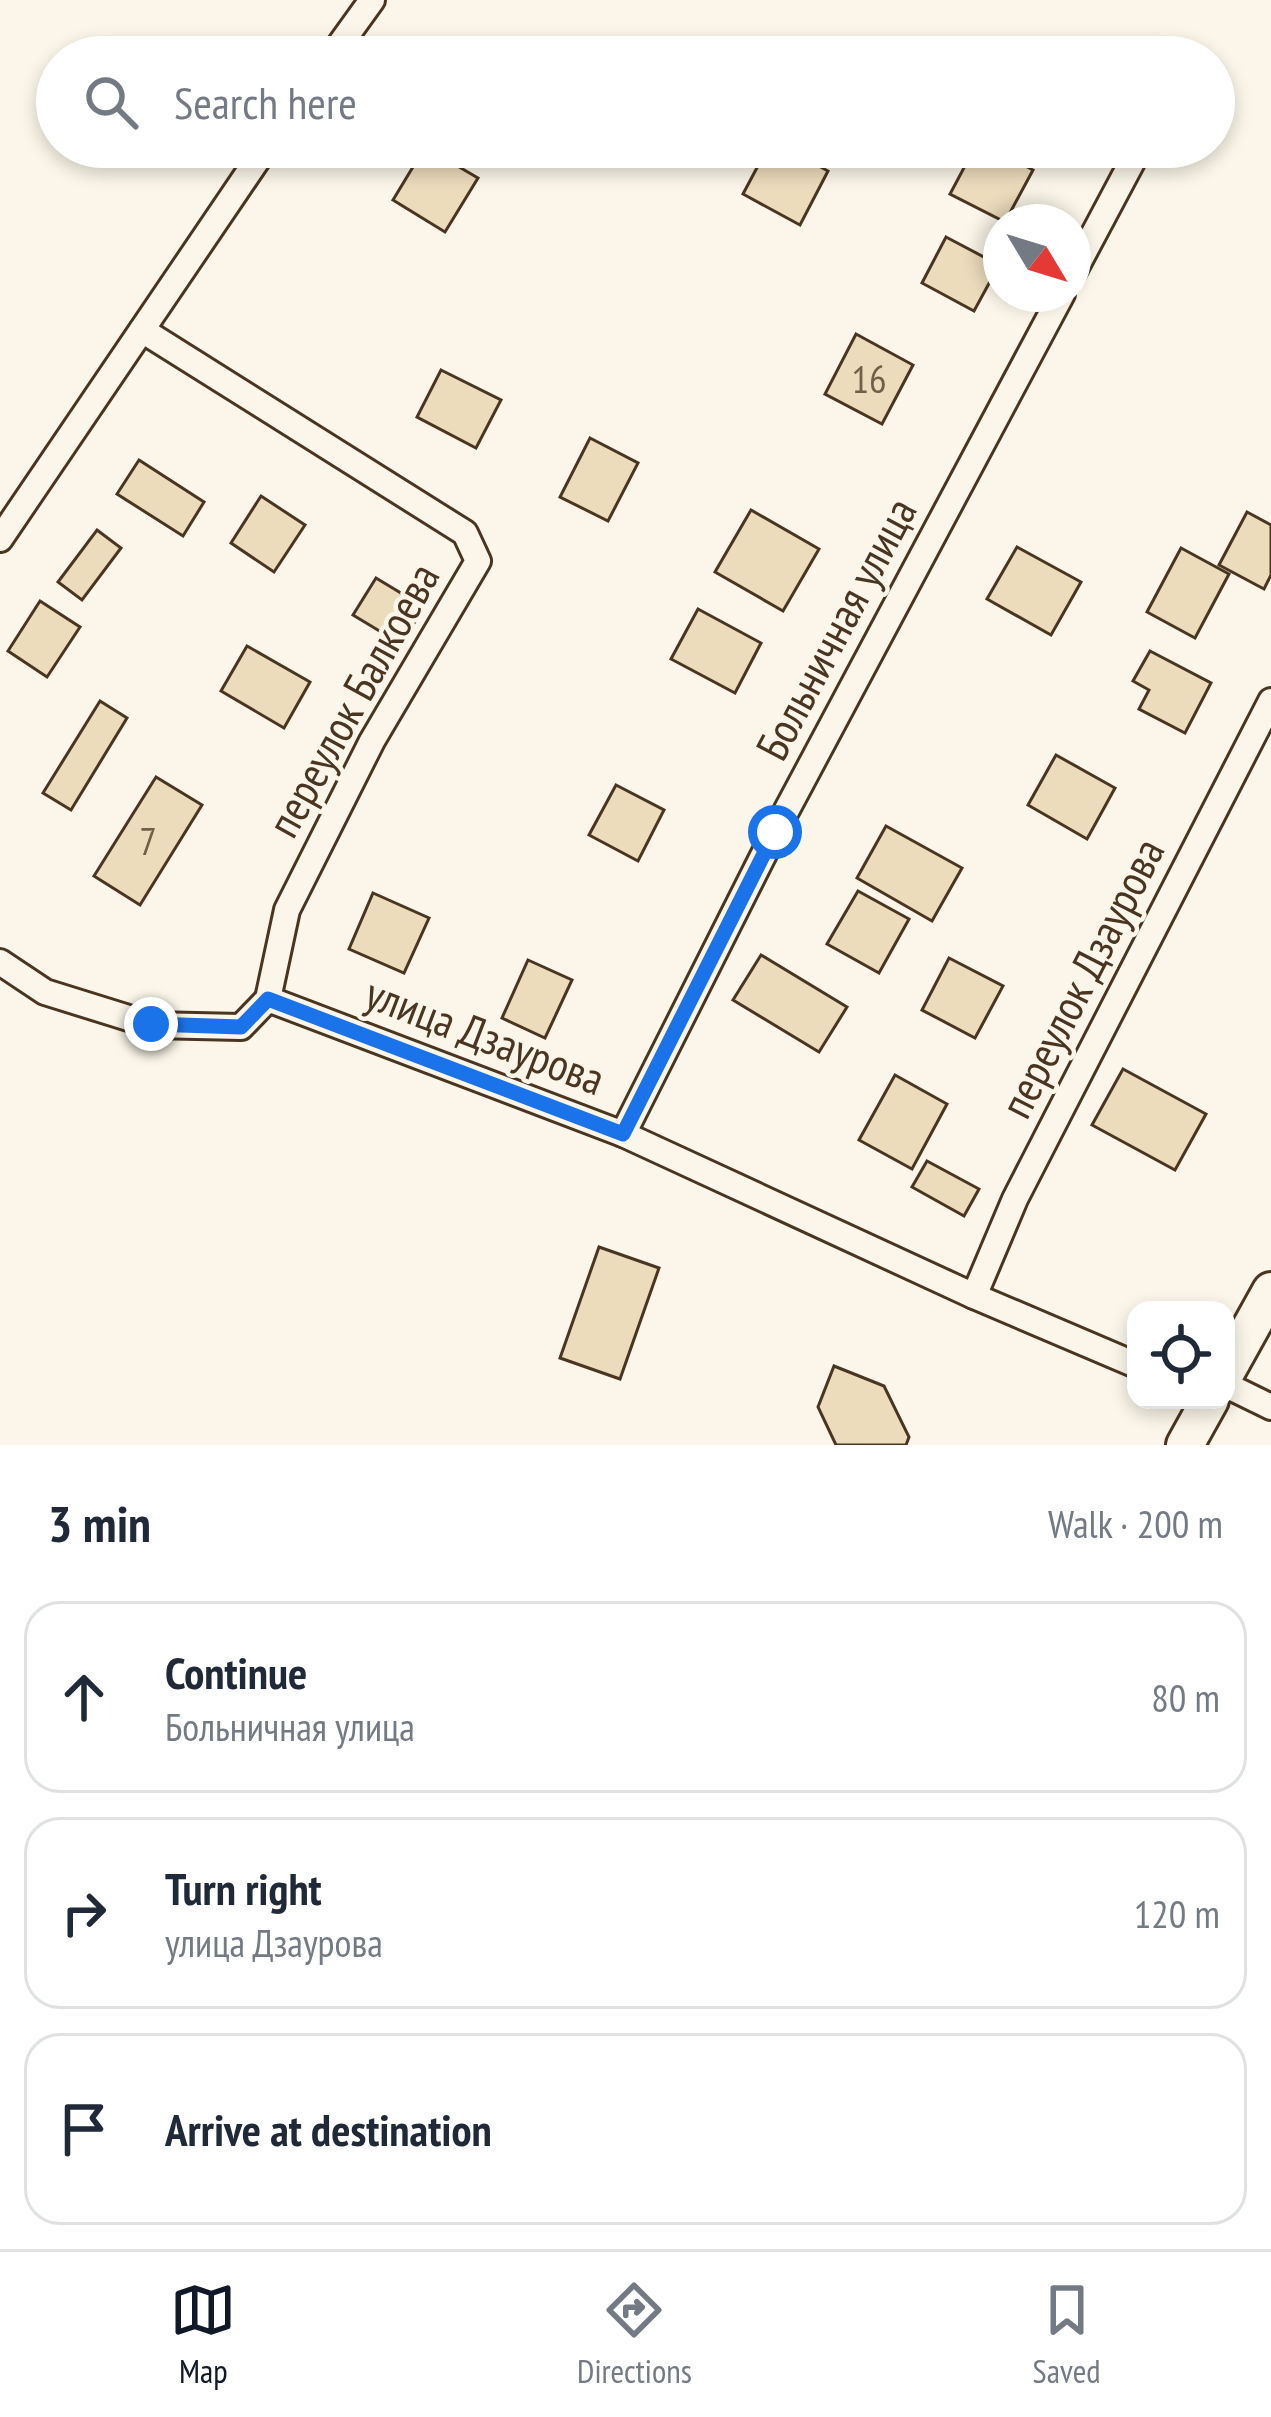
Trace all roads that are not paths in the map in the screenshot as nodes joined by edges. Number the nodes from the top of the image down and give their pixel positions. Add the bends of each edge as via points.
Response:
1 (372, 0) edge
2 (346, 36) edge
3 (252, 168) edge
4 (1129, 168) edge
5 (1091, 239) edge
6 (1052, 312) edge
7 (142, 330) junction
8 (0, 539) edge
9 (1271, 701) edge
10 (0, 962) edge
11 (268, 999) junction
12 (623, 1134) junction
13 (1271, 1291) edge
14 (974, 1296) junction
15 (1235, 1356) edge
16 (1127, 1361) edge
17 (1235, 1390) edge
18 (1271, 1408) edge
19 (1205, 1409) edge
20 (1185, 1445) edge

1 - 2 street
3 - 7 street
4 - 5 street
6 - 12 street, Больничная улица
7 - 8 street
7 - 11 street, переулок Балкоева via 465,532 478,561 372,741 287,910
9 - 14 street, переулок Дзаурова via 1015,1199
10 - 11 street via 44,992 151,1024 241,1027
11 - 12 street, улица Дзаурова
12 - 14 street, улица Дзаурова
13 - 15 main road
14 - 16 street, улица Дзаурова
17 - 18 street
19 - 20 main road

